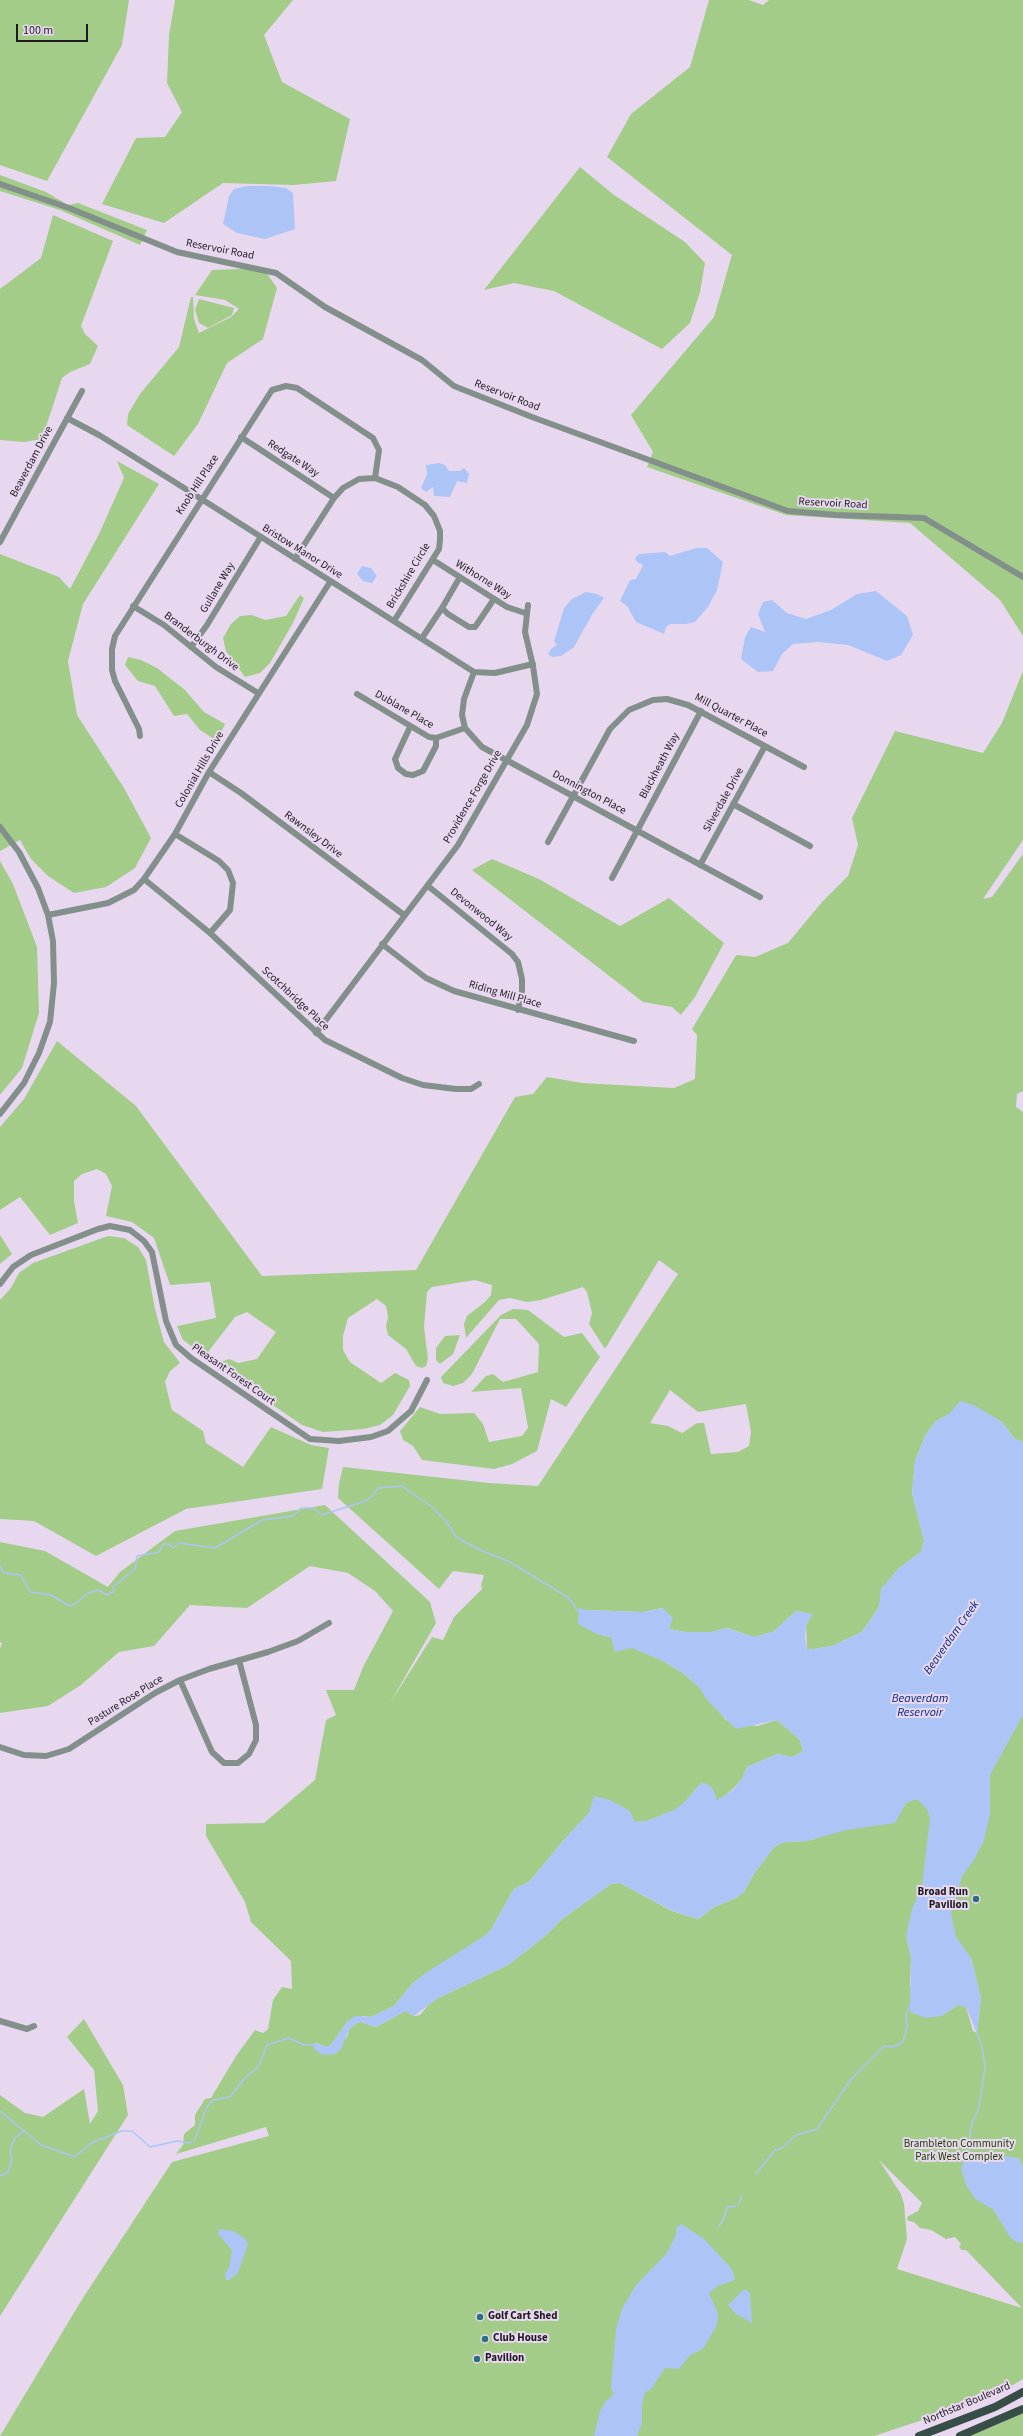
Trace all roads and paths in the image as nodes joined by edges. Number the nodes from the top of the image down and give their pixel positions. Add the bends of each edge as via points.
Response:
1 (0, 184) edge
2 (82, 391) dead end
3 (67, 418) junction
4 (241, 437) junction
5 (375, 478) junction
6 (334, 498) junction
7 (201, 499) junction
8 (260, 538) junction
9 (0, 542) edge
10 (295, 559) junction
11 (433, 560) junction
12 (1023, 577) edge
13 (460, 578) junction
14 (330, 582) junction
15 (494, 599) junction
16 (528, 605) dead end
17 (133, 606) junction
18 (442, 608) junction
19 (526, 613) junction
20 (394, 621) junction
21 (422, 638) junction
22 (191, 647) junction
23 (533, 664) junction
24 (474, 672) junction
25 (258, 693) junction
26 (357, 694) dead end
27 (701, 711) junction
28 (410, 727) junction
29 (465, 728) junction
30 (140, 736) dead end
31 (436, 738) junction
32 (766, 746) junction
33 (507, 760) junction
34 (804, 767) dead end
35 (209, 772) junction
36 (574, 796) junction
37 (733, 804) junction
38 (0, 827) edge
39 (637, 831) junction
40 (175, 834) junction
41 (548, 842) dead end
42 (810, 846) dead end
43 (700, 865) junction
44 (612, 878) dead end
45 (144, 879) junction
46 (428, 886) junction
47 (760, 897) dead end
48 (48, 915) junction
49 (404, 916) junction
50 (210, 933) junction
51 (382, 944) junction
52 (518, 1010) junction
53 (316, 1033) junction
54 (634, 1041) dead end
55 (479, 1084) dead end
56 (0, 1114) edge
57 (0, 1284) edge
58 (427, 1380) dead end
59 (329, 1622) dead end
60 (239, 1660) junction
61 (180, 1680) junction
62 (0, 1747) edge
63 (0, 2021) edge
64 (34, 2026) dead end
65 (1023, 2392) edge
66 (1023, 2409) edge
67 (919, 2436) edge
68 (960, 2436) edge

1 - 12 street, Reservoir Road via 74,210 177,252 276,273 325,307 422,360 454,386 525,414 788,511 822,515 924,518
2 - 3 street, Beaverdam Drive
3 - 7 street, Bristow Manor Drive via 99,435
3 - 9 street, Beaverdam Drive
4 - 5 street, Knob Hill Place via 272,390 286,386 297,388 374,438 379,450
4 - 6 street, Redgate Way
4 - 7 street, Knob Hill Place
5 - 6 street, Brickshire Circle via 359,479 343,488
5 - 11 street, Brickshire Circle via 398,487 425,505 434,516 440,531 440,540 439,549
6 - 10 street, Brickshire Circle
7 - 8 street, Bristow Manor Drive
7 - 17 street, Knob Hill Place
8 - 10 street, Bristow Manor Drive
8 - 22 street, Gullane Way
10 - 14 street, Bristow Manor Drive
11 - 13 street, Withorne Way
11 - 20 street, Brickshire Circle
13 - 15 street, Withorne Way
13 - 18 street
14 - 20 street, Bristow Manor Drive
14 - 25 street, Colonial Hills Drive
15 - 18 street via 475,627 469,627
15 - 19 street, Withorne Way via 507,607
16 - 19 street, Providence Forge Drive
17 - 22 street, Branderburgh Drive
17 - 30 street, Knob Hill Place via 115,636 112,670
18 - 21 street
19 - 23 street, Providence Forge Drive via 525,632
20 - 21 street, Bristow Manor Drive
21 - 24 street, Bristow Manor Drive
22 - 25 street, Branderburgh Drive via 216,668
23 - 24 street via 495,673
23 - 33 street, Providence Forge Drive via 537,694 533,709
24 - 29 street via 464,699 462,715
25 - 35 street, Colonial Hills Drive
26 - 28 street, Dublane Place
27 - 32 street, Mill Quarter Place
27 - 36 street, Mill Quarter Place via 667,699 653,700 628,710 610,729
27 - 39 street, Blackheath Way
28 - 31 street, Dublane Place
28 - 31 street via 395,759 398,768 406,774 413,775 423,771 436,746
29 - 31 street, Dublane Place
29 - 33 street, Donnington Place via 482,747
32 - 34 street, Mill Quarter Place
32 - 37 street, Silverdale Drive
33 - 36 street, Donnington Place
33 - 46 street, Providence Forge Drive via 469,828
35 - 40 street, Colonial Hills Drive
35 - 49 street, Rawnsley Drive via 241,793
36 - 39 street, Donnington Place
36 - 41 street, Mill Quarter Place
37 - 42 street
37 - 43 street, Silverdale Drive
38 - 48 street via 28,868
39 - 43 street, Donnington Place
39 - 44 street, Blackheath Way
40 - 45 street, Colonial Hills Drive
40 - 50 street via 219,861 228,870 233,883 230,910
43 - 47 street, Donnington Place
45 - 48 street, Colonial Hills Drive via 134,890 108,903
45 - 50 street, Scotchbridge Place
46 - 49 street, Providence Forge Drive
46 - 52 street, Devonwood Way via 512,954 518,962 522,979
48 - 56 street via 53,941 54,984 50,1022 39,1053 24,1083
49 - 51 street, Providence Forge Drive
50 - 53 street, Scotchbridge Place
51 - 52 street, Riding Mill Place via 415,970 441,986
51 - 53 street, Providence Forge Drive
52 - 54 street, Riding Mill Place
53 - 55 street, Scotchbridge Place via 325,1040 402,1078 423,1085 471,1089
57 - 58 street, Pleasant Forest Court via 13,1267 31,1255 98,1229 110,1226 130,1230 144,1241 152,1252 166,1321 176,1345 196,1362 310,1439 339,1441 388,1431 411,1411
59 - 60 street, Pasture Rose Place via 298,1641
60 - 61 street, Pasture Rose Place via 209,1668
60 - 61 street via 256,1725 256,1740 249,1754 238,1763 224,1762 212,1752
61 - 62 street, Pasture Rose Place via 155,1693 69,1749 46,1756 31,1756
63 - 64 street via 27,2029
65 - 67 main road, Northstar Boulevard via 995,2407
66 - 68 main road

